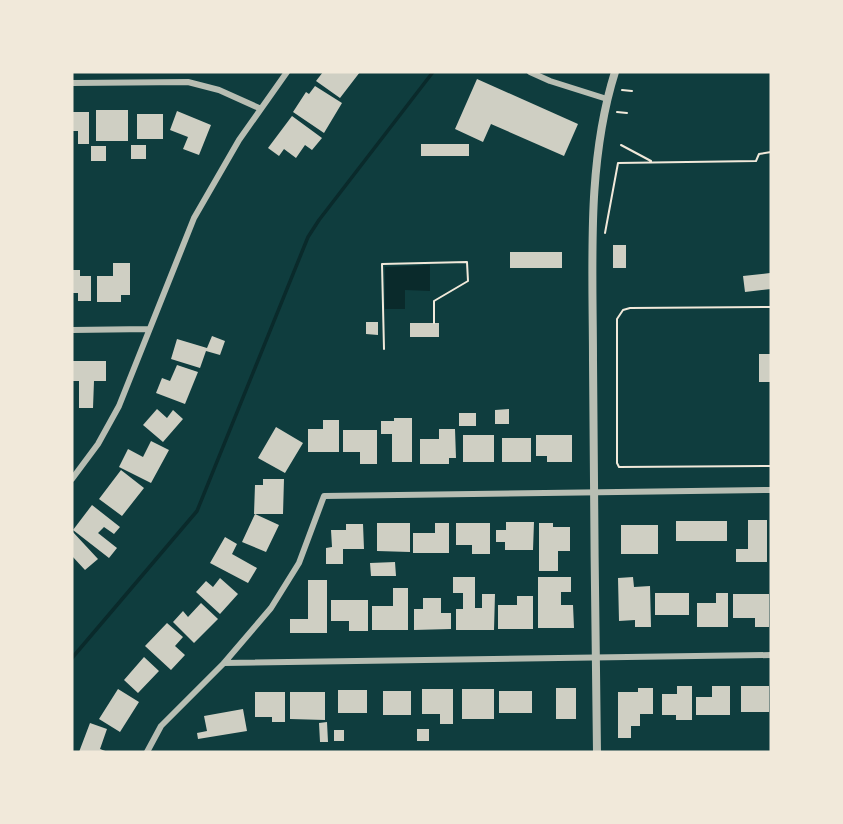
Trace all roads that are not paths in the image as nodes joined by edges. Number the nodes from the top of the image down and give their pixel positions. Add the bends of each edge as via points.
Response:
1 (287, 72) edge
2 (530, 72) edge
3 (615, 72) edge
4 (72, 83) edge
5 (607, 99) junction
6 (259, 108) junction
7 (72, 330) edge
8 (149, 330) junction
9 (72, 479) edge
10 (771, 490) edge
11 (594, 492) junction
12 (771, 655) edge
13 (596, 657) junction
14 (224, 663) junction
15 (147, 752) edge
16 (597, 752) edge

1 - 6 street
2 - 5 street
3 - 5 street
4 - 6 street via 188,82
5 - 11 street via 593,239
6 - 8 street via 194,218
7 - 8 street
8 - 9 street via 109,426
10 - 11 street
11 - 13 street
11 - 14 street via 324,496 299,563 271,608
12 - 13 street
13 - 14 street
13 - 16 street
14 - 15 street via 162,726

